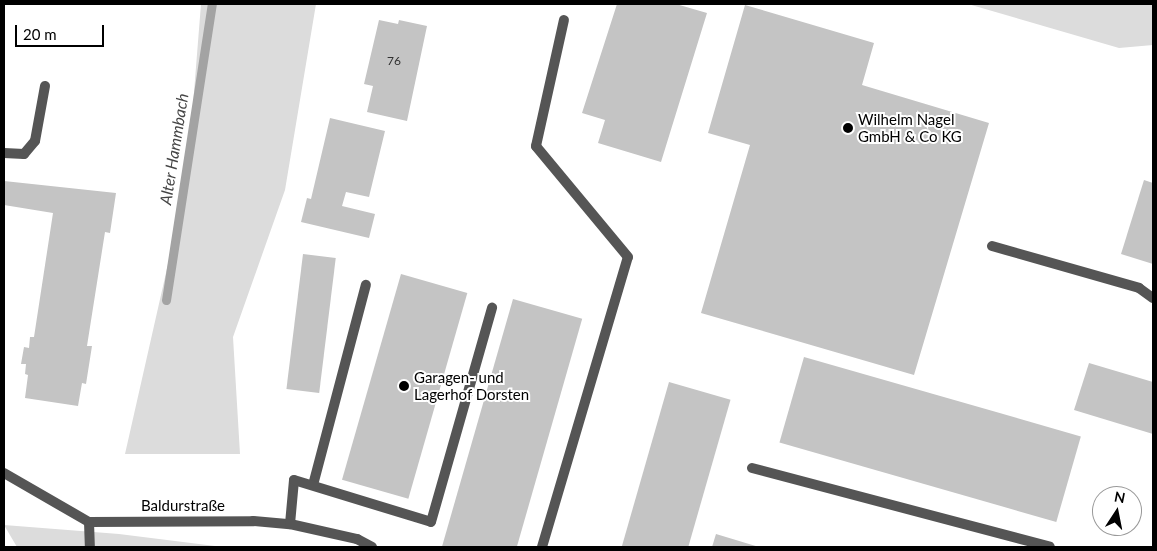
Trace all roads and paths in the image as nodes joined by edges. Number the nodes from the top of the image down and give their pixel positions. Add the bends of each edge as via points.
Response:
1 (564, 20) dead end
2 (45, 86) dead end
3 (4, 153) edge
4 (992, 246) dead end
5 (366, 285) dead end
6 (1153, 298) edge
7 (492, 308) dead end
8 (752, 468) dead end
9 (4, 473) edge
10 (313, 485) junction
11 (89, 522) junction
12 (290, 524) junction
13 (90, 547) edge
14 (372, 547) edge
15 (542, 547) edge
16 (1050, 547) edge

1 - 15 street via 536,146 628,257
2 - 3 street via 35,141 24,154
4 - 6 street via 1139,288
5 - 10 street
7 - 10 street via 431,522
8 - 16 street
9 - 11 street
10 - 12 street via 294,480
11 - 12 street, Baldurstraße via 253,521
11 - 13 street
12 - 14 street, Baldurstraße via 357,539

